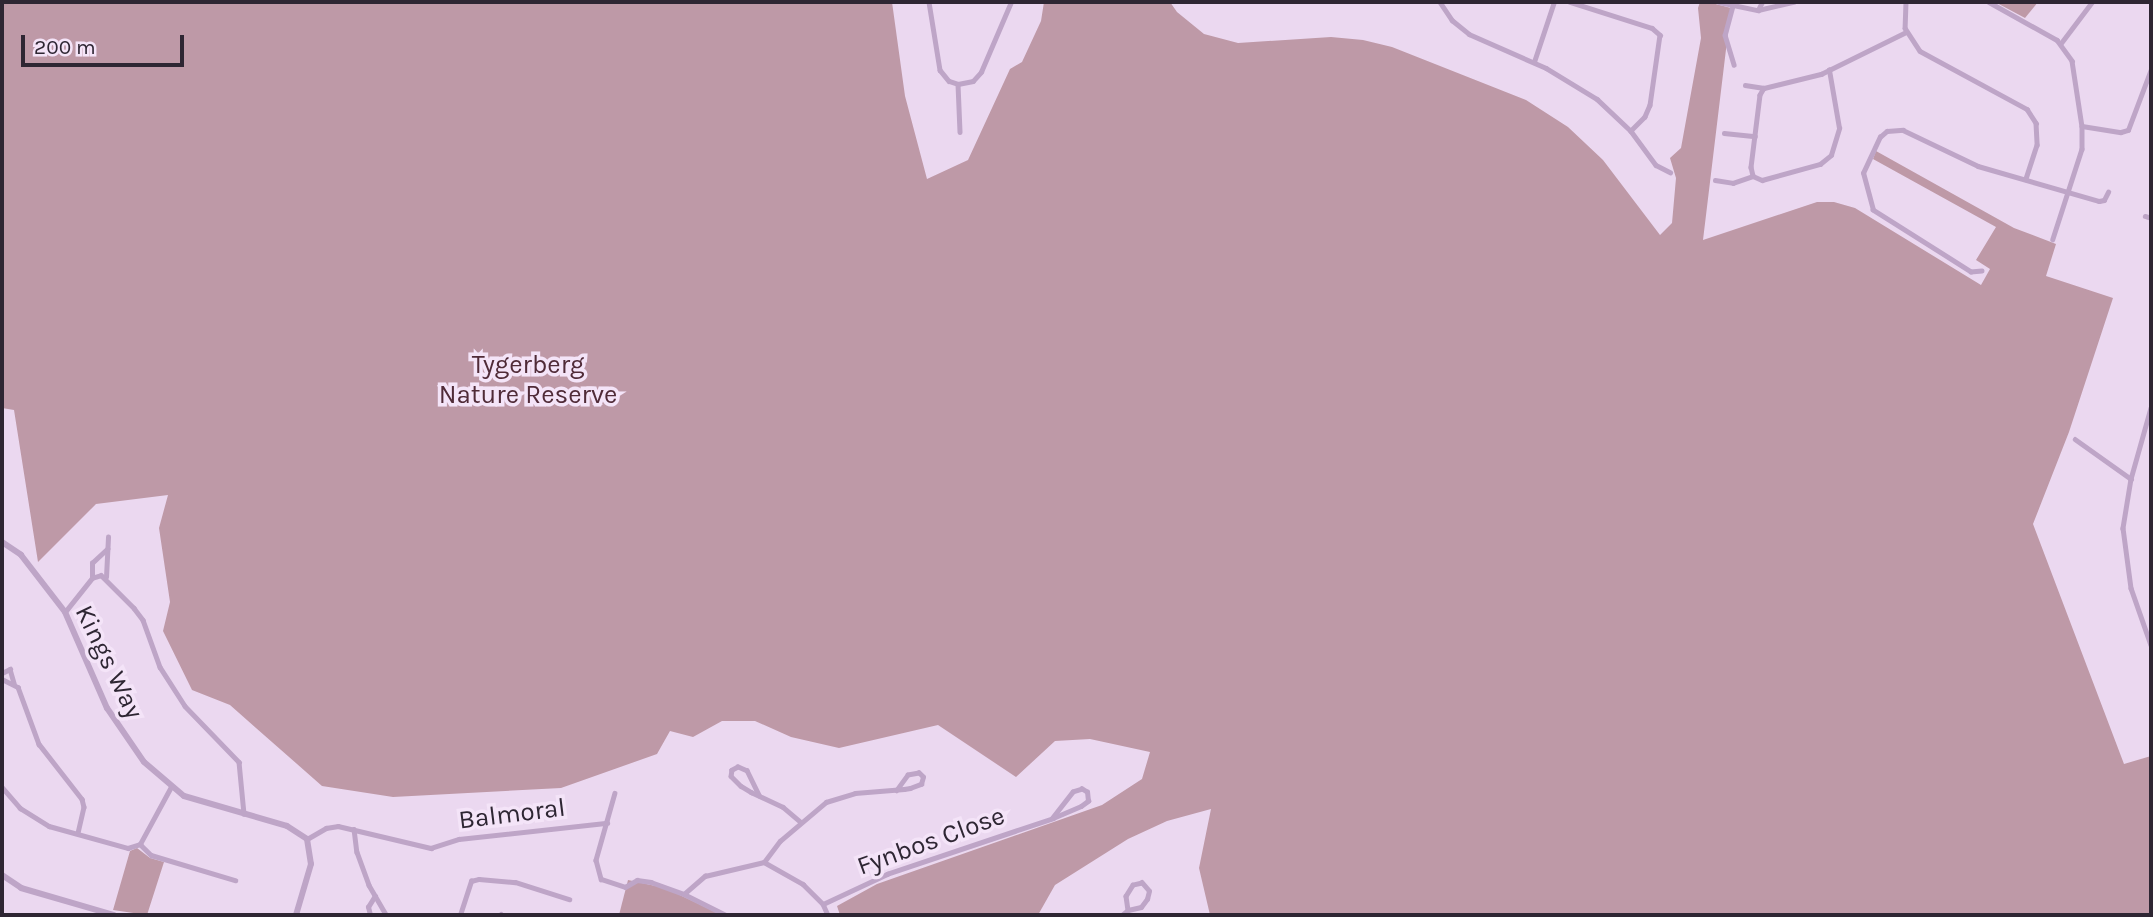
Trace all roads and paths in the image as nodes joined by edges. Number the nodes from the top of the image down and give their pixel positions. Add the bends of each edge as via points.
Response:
1 (929, 2) edge
2 (1011, 2) edge
3 (1257, 2) edge
4 (1278, 2) edge
5 (1440, 2) edge
6 (1553, 2) edge
7 (1570, 2) edge
8 (1719, 2) edge
9 (1762, 2) edge
10 (1794, 2) edge
11 (1906, 2) edge
12 (1989, 2) edge
13 (2092, 2) edge
14 (1733, 6) junction
15 (1758, 10) junction
16 (1906, 32) junction
17 (2061, 43) junction
18 (1534, 62) junction
19 (1734, 65) dead end
20 (2151, 69) edge
21 (1829, 71) junction
22 (958, 84) junction
23 (1745, 85) dead end
24 (1764, 88) junction
25 (2082, 126) junction
26 (1631, 131) junction
27 (960, 132) dead end
28 (1724, 133) dead end
29 (1755, 136) junction
30 (1670, 172) dead end
31 (1754, 176) junction
32 (2026, 179) junction
33 (1715, 180) dead end
34 (2069, 191) junction
35 (2108, 192) dead end
36 (2053, 239) dead end
37 (1982, 271) dead end
38 (2151, 408) edge
39 (2075, 439) dead end
40 (2131, 479) junction
41 (108, 537) dead end
42 (2, 542) edge
43 (107, 549) junction
44 (106, 577) junction
45 (92, 578) junction
46 (65, 612) junction
47 (2151, 645) edge
48 (2, 673) edge
49 (2, 680) edge
50 (14, 683) junction
51 (2, 787) edge
52 (171, 787) junction
53 (897, 790) junction
54 (615, 793) dead end
55 (759, 796) junction
56 (244, 814) junction
57 (1053, 818) junction
58 (801, 822) junction
59 (607, 823) junction
60 (354, 829) junction
61 (78, 833) junction
62 (307, 839) junction
63 (140, 844) junction
64 (764, 862) junction
65 (2, 875) edge
66 (235, 880) dead end
67 (684, 894) junction
68 (375, 896) junction
69 (569, 899) dead end
70 (823, 904) junction
71 (1128, 910) junction
72 (114, 915) edge
73 (296, 915) edge
74 (370, 915) edge
75 (387, 915) edge
76 (460, 915) edge
77 (726, 915) edge
78 (828, 915) edge
79 (1122, 915) edge

1 - 22 street via 940,70
2 - 22 street via 981,72 973,81
3 - 4 street
5 - 18 street via 1469,34
6 - 18 street
7 - 26 street via 1652,28 1660,35 1650,106
8 - 14 street
9 - 15 street
10 - 15 street
11 - 16 street
12 - 17 street
13 - 17 street
14 - 15 street
14 - 19 street via 1725,35
16 - 21 street
16 - 32 street via 1927,56 2027,109 2036,124 2037,145
17 - 25 street via 2071,61
18 - 26 street via 1597,99
20 - 25 street via 2128,130
21 - 24 street
21 - 31 street via 1839,128 1829,157 1821,164 1762,180
22 - 27 street
23 - 24 street
24 - 29 street
25 - 34 street via 2082,152
26 - 30 street via 1656,165
28 - 29 street
29 - 31 street
31 - 33 street via 1733,183
32 - 34 street
32 - 37 street via 1978,166 1903,130 1887,131 1875,147 1863,180 1873,210 1971,272
34 - 35 street via 2099,201
34 - 36 street
38 - 40 street
39 - 40 street
40 - 47 street via 2124,549 2131,588
41 - 43 street
42 - 46 street, Kings Way via 21,555
43 - 44 street
43 - 45 street via 92,563
44 - 45 street
44 - 56 street via 139,614 160,667 185,706 239,762
45 - 46 street
46 - 52 street, Kings Way via 114,720 144,762
48 - 50 street via 10,669
49 - 50 street
50 - 61 street via 39,744 82,799
51 - 61 street via 20,808 43,822
52 - 56 street, Kings Way via 190,798
52 - 63 street
53 - 53 street via 918,786 923,777 908,775
53 - 58 street via 835,798
54 - 59 street, Balmoral
55 - 55 street via 734,781 732,770 747,771
55 - 58 street via 790,811
56 - 62 street, Kings Way via 296,829
57 - 57 street, Fynbos Close via 1086,803 1087,792 1073,792
57 - 70 street, Fynbos Close via 887,874
58 - 64 street
59 - 60 street, Balmoral via 459,839 423,848
59 - 67 street, Balmoral via 596,870 603,881 625,887 641,880
60 - 62 street via 332,826
60 - 68 street
61 - 63 street via 125,848
62 - 73 street via 311,864
63 - 66 street via 151,855
64 - 67 street via 705,876
64 - 70 street via 803,884
65 - 72 street via 21,888
67 - 77 street
68 - 74 street via 368,907
68 - 75 street
69 - 76 street via 515,882 479,878 471,881
70 - 78 street
71 - 71 street via 1125,900 1129,891 1136,883 1146,885 1149,894 1144,904
71 - 79 street

